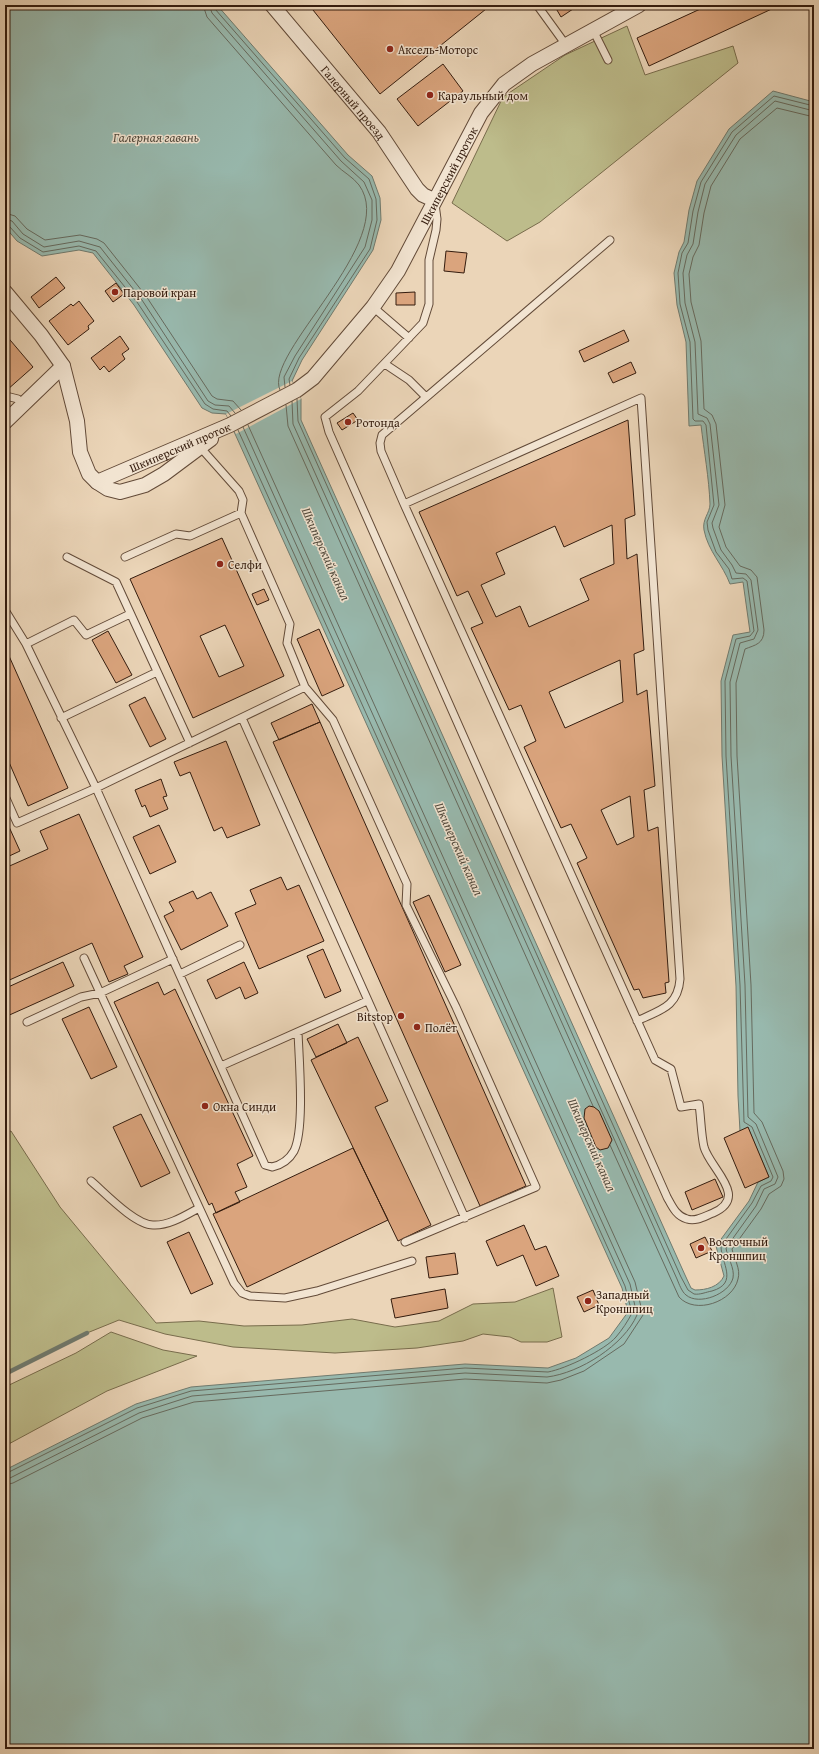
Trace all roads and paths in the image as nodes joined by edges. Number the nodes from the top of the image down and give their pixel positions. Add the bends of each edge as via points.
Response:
1 (272, 5) edge
2 (537, 5) edge
3 (639, 5) edge
4 (593, 30) junction
5 (566, 45) junction
6 (608, 60) dead end
7 (434, 200) junction
8 (610, 240) dead end
9 (5, 292) edge
10 (373, 307) junction
11 (408, 338) junction
12 (385, 364) junction
13 (63, 366) junction
14 (6, 396) dead end
15 (425, 396) junction
16 (23, 405) junction
17 (5, 422) edge
18 (230, 425) junction
19 (200, 447) junction
20 (97, 482) junction
21 (404, 504) junction
22 (241, 513) junction
23 (67, 557) dead end
24 (124, 557) dead end
25 (5, 610) edge
26 (130, 614) junction
27 (26, 644) junction
28 (157, 672) junction
29 (305, 687) junction
30 (61, 718) junction
31 (242, 718) junction
32 (190, 743) junction
33 (96, 788) junction
34 (5, 796) edge
35 (240, 946) dead end
36 (84, 958) dead end
37 (173, 959) junction
38 (180, 974) junction
39 (100, 994) junction
40 (367, 1001) junction
41 (637, 1021) junction
42 (27, 1022) dead end
43 (298, 1032) junction
44 (221, 1066) junction
45 (91, 1182) dead end
46 (200, 1208) junction
47 (465, 1218) junction
48 (405, 1242) dead end
49 (412, 1261) dead end

1 - 7 street, Галерный проезд via 379,132 417,188 423,195
2 - 5 lane
3 - 4 street, Шкиперский проток
4 - 5 street, Шкиперский проток
4 - 6 lane
5 - 7 street, Шкиперский проток via 532,64 504,84 481,113
7 - 10 street, Шкиперский проток via 398,271
7 - 11 lane via 437,219 429,260 429,304 422,322
8 - 15 lane
9 - 13 street
10 - 11 lane
10 - 18 street, Шкиперский проток via 313,378 297,390
11 - 12 lane
12 - 15 lane via 409,380
12 - 41 lane via 358,391 325,417 329,432 667,1197 679,1216 688,1220 699,1219 726,1205 729,1199 728,1190 704,1147 699,1104 681,1107 671,1069 655,1060
13 - 16 street
13 - 20 street via 77,421 80,452 90,474
14 - 16 lane via 18,399
15 - 21 lane via 382,435 380,443
16 - 17 street
18 - 19 street, Шкиперский проток
18 - 20 street, Шкиперский проток
19 - 20 street, Шкиперский проток via 145,485 120,492 108,489
19 - 22 lane via 239,491 243,500
21 - 41 lane
21 - 41 lane via 641,398 680,979 679,991 673,1002
22 - 24 lane via 190,536 176,534
22 - 29 lane via 290,624 287,643
23 - 26 lane via 116,582
25 - 27 lane
26 - 27 lane via 86,635 74,620
26 - 28 lane
27 - 30 lane
28 - 30 lane
28 - 32 lane
29 - 31 lane
29 - 47 lane via 333,720 407,884 406,905 456,1007 536,1187
30 - 33 lane
31 - 32 lane
31 - 40 lane
32 - 33 lane
33 - 34 lane via 17,823
33 - 37 lane
35 - 38 lane
36 - 39 lane
37 - 38 lane
37 - 39 lane
38 - 44 lane
39 - 42 lane via 81,997
39 - 46 lane
40 - 43 lane
40 - 47 lane
43 - 44 lane
43 - 44 lane via 299,1131 294,1151 279,1166 265,1165
45 - 46 lane via 138,1220 153,1225 169,1222
46 - 49 lane via 234,1283 242,1293 250,1296 285,1298 317,1291
47 - 48 lane

